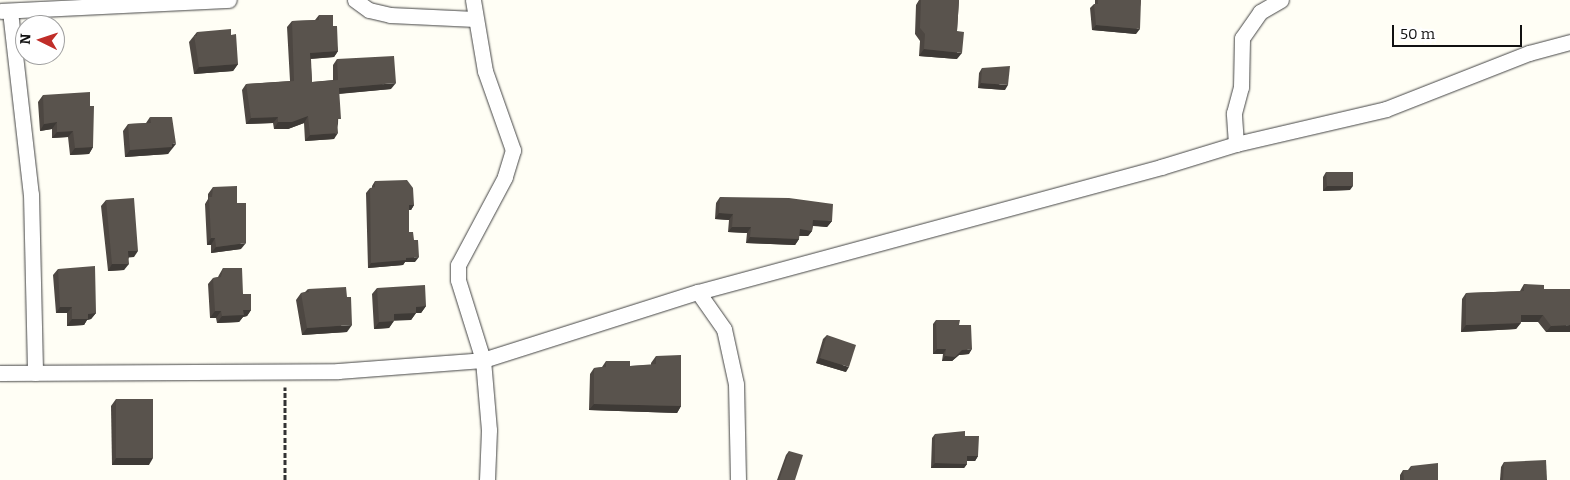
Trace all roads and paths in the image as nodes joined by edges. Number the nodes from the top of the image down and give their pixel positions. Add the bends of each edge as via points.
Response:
1 (229, 0) edge
2 (355, 0) edge
3 (472, 0) edge
4 (1281, 0) edge
5 (5, 11) edge
6 (475, 19) junction
7 (1570, 42) edge
8 (1236, 144) junction
9 (698, 292) junction
10 (483, 360) junction
11 (285, 371) junction
12 (0, 373) edge
13 (35, 373) junction
14 (284, 480) edge
15 (487, 480) edge
16 (738, 480) edge

1 - 5 street
2 - 6 street via 369,10 390,15
3 - 6 street
4 - 8 street via 1260,12 1242,38 1241,88 1234,113
5 - 13 street via 31,194
6 - 10 street via 485,71 513,150 505,177 458,266 458,280
7 - 8 street via 1529,54 1386,109
8 - 9 street
9 - 10 street
9 - 16 street via 724,329 736,384
10 - 11 street via 338,371
10 - 15 street via 489,430
11 - 13 street
11 - 14 path
12 - 13 street

